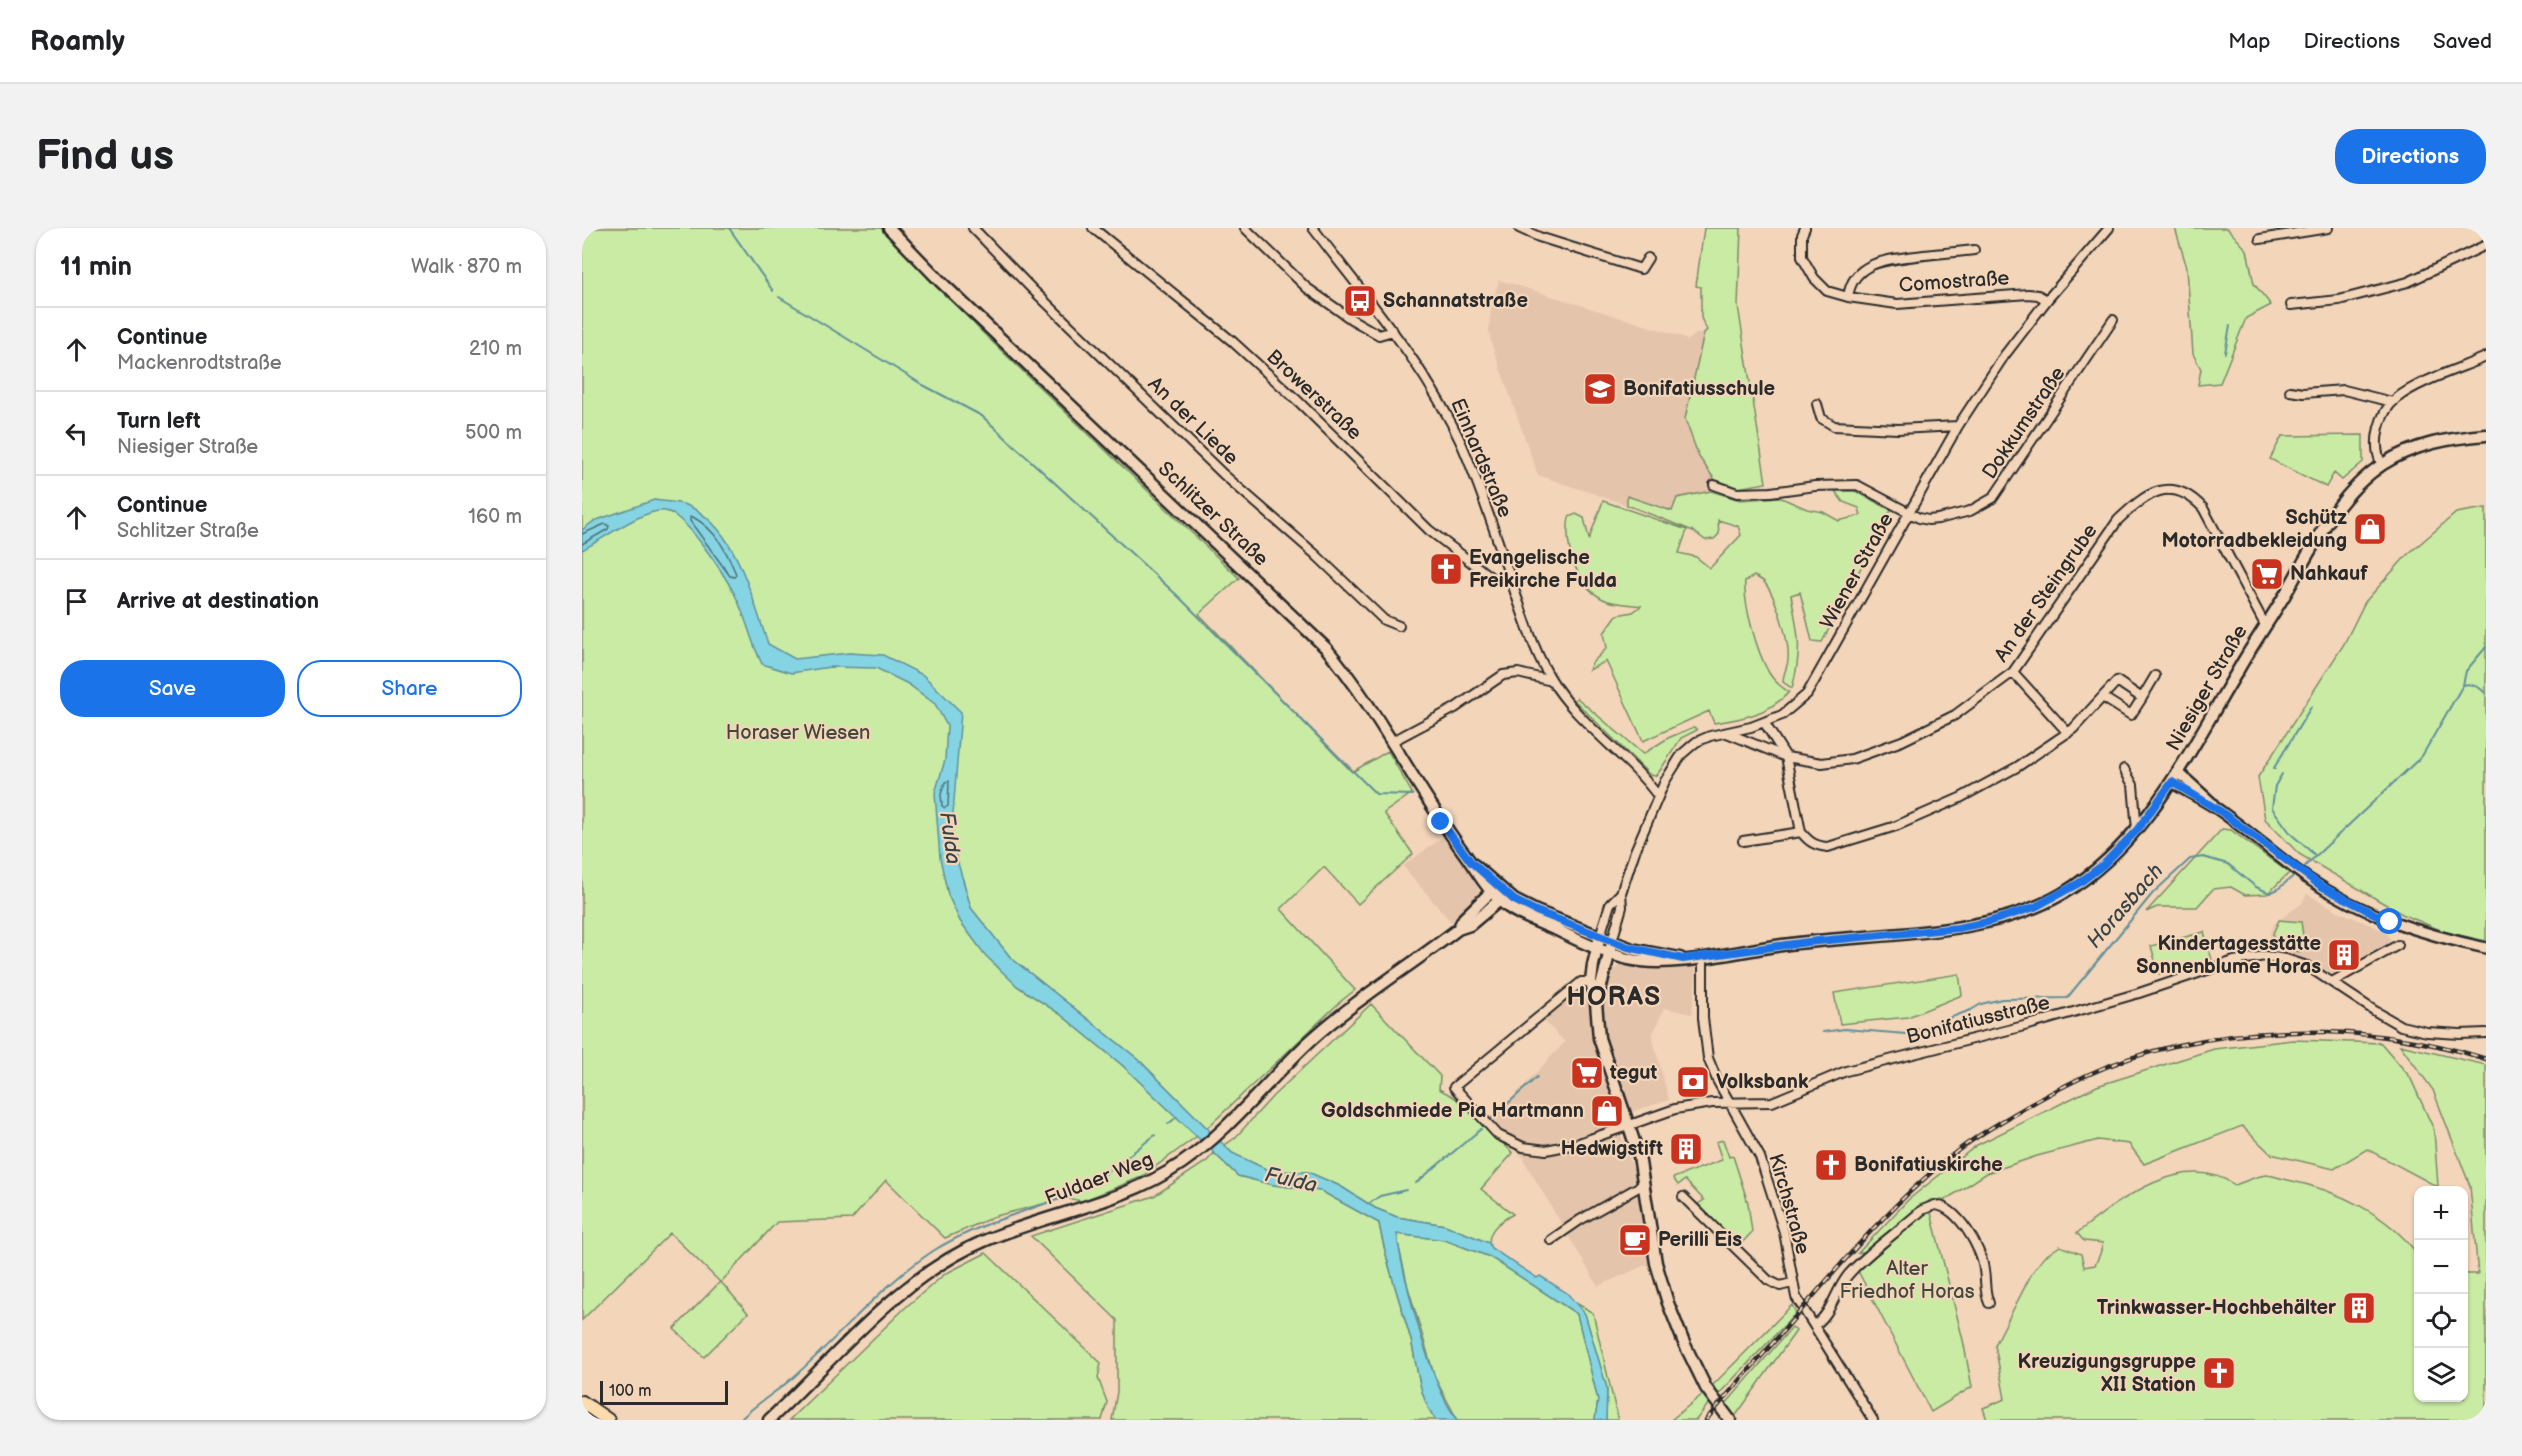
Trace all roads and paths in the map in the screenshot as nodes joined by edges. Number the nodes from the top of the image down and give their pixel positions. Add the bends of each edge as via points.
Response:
1 (889, 228) edge
2 (973, 228) edge
3 (1093, 228) edge
4 (1245, 228) edge
5 (1313, 228) edge
6 (1519, 228) edge
7 (1806, 228) edge
8 (2109, 228) edge
9 (2328, 228) edge
10 (2260, 239) dead end
11 (2486, 245) edge
12 (1974, 250) dead end
13 (1648, 258) dead end
14 (1848, 297) junction
15 (2047, 300) junction
16 (2291, 305) dead end
17 (2112, 320) dead end
18 (1393, 331) junction
19 (2486, 357) edge
20 (2290, 391) dead end
21 (2392, 402) junction
22 (1817, 404) dead end
23 (1958, 426) junction
24 (2486, 435) edge
25 (2382, 465) junction
26 (1714, 485) dead end
27 (1908, 512) junction
28 (1511, 580) junction
29 (2265, 625) junction
30 (1399, 626) dead end
31 (2013, 672) junction
32 (2155, 676) dead end
33 (1552, 681) junction
34 (2104, 698) junction
35 (2142, 698) junction
36 (1764, 722) junction
37 (1724, 732) junction
38 (2068, 733) junction
39 (1391, 742) junction
40 (1786, 757) junction
41 (2124, 770) dead end
42 (2175, 777) junction
43 (1658, 796) junction
44 (2137, 830) junction
45 (1801, 832) junction
46 (1743, 842) dead end
47 (1494, 889) junction
48 (1621, 893) junction
49 (1503, 897) junction
50 (1458, 929) junction
51 (1599, 942) junction
52 (2398, 945) dead end
53 (1611, 947) junction
54 (2486, 948) edge
55 (1703, 957) junction
56 (1591, 982) junction
57 (2332, 982) junction
58 (1596, 1003) junction
59 (2486, 1033) edge
60 (1731, 1104) junction
61 (1628, 1125) junction
62 (1644, 1184) junction
63 (1683, 1197) dead end
64 (1551, 1240) dead end
65 (1792, 1283) junction
66 (1989, 1303) dead end
67 (1815, 1325) junction
68 (582, 1402) edge
69 (608, 1420) edge
70 (769, 1420) edge
71 (1730, 1420) edge
72 (1873, 1420) edge

1 - 39 main road, Schlitzer Straße via 941,282 1312,633 1352,680
2 - 30 street, An der Liede via 1223,474 1384,620
3 - 28 street, Browerstraße via 1240,349 1450,547 1493,579
4 - 18 street via 1307,288 1351,319 1379,335
5 - 18 street, Einhardstraße
6 - 13 street via 1641,269
7 - 14 street, Comostraße via 1802,235 1802,257 1814,278 1827,291
8 - 15 street, Wiener Straße
9 - 10 street
11 - 16 street via 2408,282 2339,300
12 - 14 street via 1874,264 1858,273 1849,286
14 - 15 street, Comostraße via 1897,304 2028,294
15 - 23 street, Wiener Straße
17 - 27 street, Dokkumstraße via 1993,498 1970,511 1938,519 1919,518
18 - 28 street, Einhardstraße via 1424,375 1454,430 1479,487
19 - 21 street via 2410,390
20 - 21 street via 2344,390
21 - 25 street via 2377,435
22 - 23 street via 1821,418 1834,426
23 - 27 street, Wiener Straße
24 - 25 main road, Niesiger Straße via 2431,443
25 - 29 main road, Niesiger Straße via 2337,509
26 - 27 street, Dokkumstraße via 1737,493 1857,485
27 - 36 street, Wiener Straße via 1815,683 1798,703
28 - 33 street, Einhardstraße
29 - 31 street, An der Steingrube via 2203,508 2190,495 2155,491 2140,498 2118,520
29 - 42 main road, Niesiger Straße
31 - 38 street
31 - 40 street, An der Steingrube via 1955,715 1852,759 1822,763
32 - 35 street
33 - 39 street via 1518,673 1503,675 1455,708
33 - 43 street, Einhardstraße
34 - 35 street via 2117,681
34 - 35 street via 2131,715
34 - 38 street
36 - 37 street, Wiener Straße
36 - 40 street
37 - 40 street, An der Steingrube
37 - 43 street, Wiener Straße via 1696,742 1682,754
38 - 45 street via 1960,798 1896,826 1828,848 1808,841
39 - 47 main road, Schlitzer Straße via 1441,822
40 - 45 street
41 - 44 street via 2133,785
42 - 44 main road, Niesiger Straße
42 - 54 street via 2342,899 2390,922
43 - 48 street, Wiener Straße
44 - 55 main road, Niesiger Straße via 2079,883 2016,914 1958,928 1785,944
45 - 46 street
47 - 49 main road, Schlitzer Straße
47 - 50 main road, Fuldaer Weg
48 - 51 street, Wiener Straße via 1611,904
48 - 53 street, Wiener Straße via 1622,907
49 - 50 main road, Fuldaer Weg via 1470,925
49 - 51 main road, Schlitzer Straße via 1514,911
50 - 70 main road, Fuldaer Weg via 1329,1024 1218,1134 1181,1163 1120,1194 984,1241 942,1263 899,1294
51 - 53 main road, Schlitzer Straße
51 - 56 main road
52 - 57 street
53 - 55 main road, Niesiger Straße via 1625,958 1650,962
53 - 58 main road
55 - 60 street, Kirchstraße via 1704,1040 1708,1058
56 - 58 main road
56 - 61 street, Bonifatiusstraße via 1581,982 1454,1087 1498,1135 1523,1147 1546,1150 1576,1144
57 - 59 street, Bonifatiusstraße via 2401,1026 2427,1032
57 - 60 street, Bonifatiusstraße via 2286,958 2265,956 2234,961 2043,1021 1846,1071 1772,1102
58 - 61 main road via 1602,1050
60 - 61 street, Bonifatiusstraße via 1675,1109
60 - 65 street, Kirchstraße via 1760,1157 1771,1189 1784,1232
61 - 62 main road
62 - 64 street
62 - 71 main road via 1651,1241 1668,1303 1706,1388
63 - 65 street via 1768,1280 1780,1286
65 - 67 street, Kirchstraße
66 - 67 street via 1977,1248 1955,1214 1935,1205 1922,1210 1854,1270 1823,1319
67 - 72 street, Kirchstraße
68 - 69 main road

